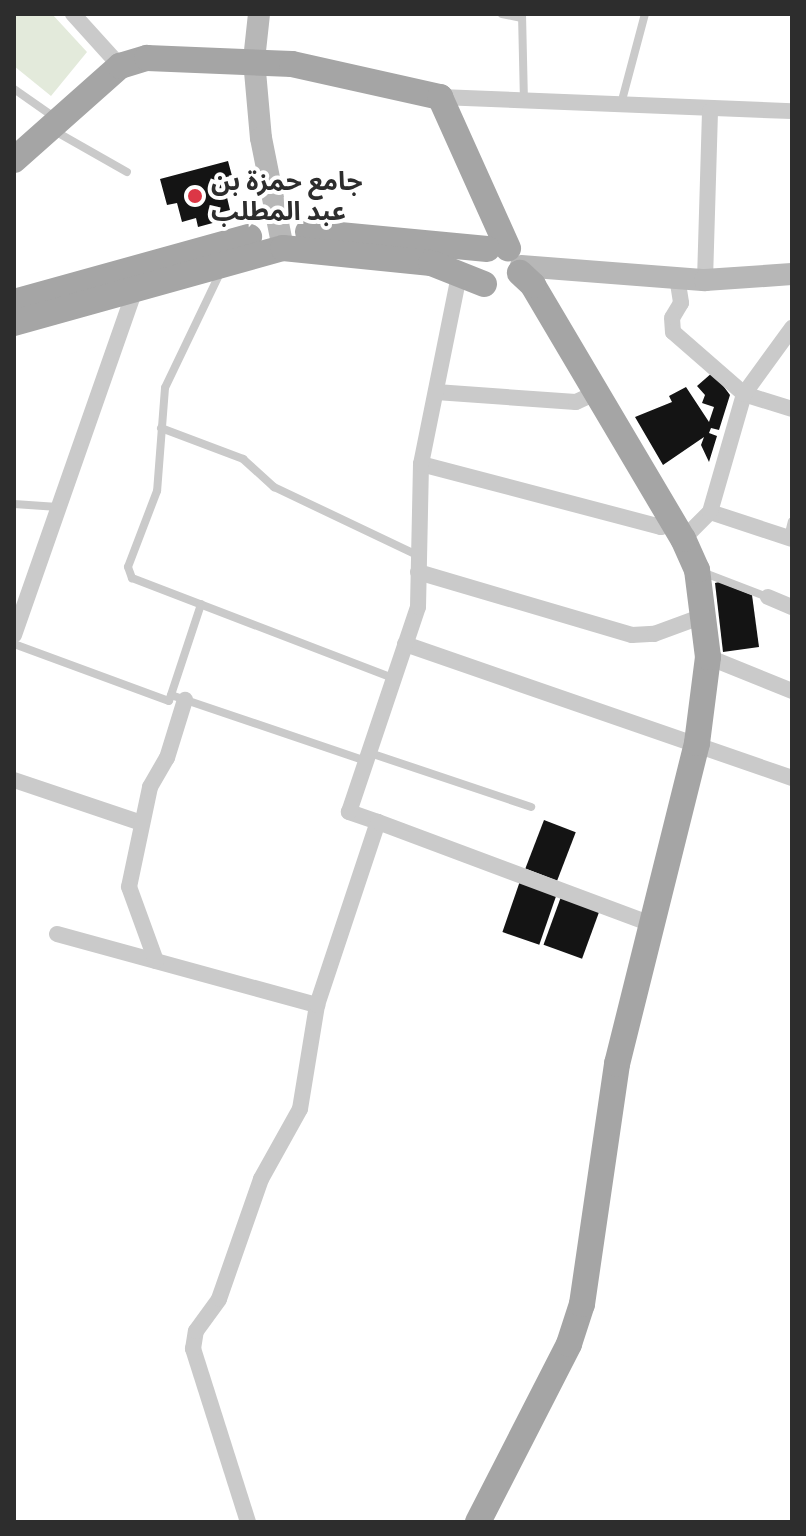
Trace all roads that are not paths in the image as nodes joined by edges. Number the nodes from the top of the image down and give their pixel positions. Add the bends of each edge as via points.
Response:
1 (73, 14) edge
2 (259, 14) edge
3 (502, 14) edge
4 (645, 14) edge
5 (522, 16) edge
6 (254, 60) junction
7 (120, 66) junction
8 (14, 89) edge
9 (440, 97) junction
10 (524, 102) junction
11 (621, 104) junction
12 (710, 111) junction
13 (792, 111) edge
14 (53, 124) junction
15 (14, 160) edge
16 (127, 172) dead end
17 (281, 239) junction
18 (509, 259) junction
19 (226, 261) junction
20 (460, 271) junction
21 (792, 274) edge
22 (677, 277) junction
23 (705, 280) junction
24 (484, 284) junction
25 (135, 290) junction
26 (14, 302) edge
27 (14, 323) edge
28 (792, 328) edge
29 (436, 392) junction
30 (597, 392) junction
31 (744, 394) junction
32 (792, 409) edge
33 (161, 428) junction
34 (421, 464) junction
35 (14, 504) edge
36 (59, 507) junction
37 (710, 512) junction
38 (679, 531) junction
39 (791, 533) edge
40 (417, 563) junction
41 (697, 570) junction
42 (768, 597) joint
43 (201, 604) junction
44 (792, 607) edge
45 (706, 615) junction
46 (14, 635) edge
47 (14, 644) edge
48 (405, 644) junction
49 (708, 657) junction
50 (393, 678) junction
51 (792, 691) edge
52 (178, 697) junction
53 (697, 743) junction
54 (368, 757) junction
55 (792, 778) edge
56 (14, 780) edge
57 (531, 807) dead end
58 (378, 822) junction
59 (142, 823) junction
60 (648, 923) junction
61 (57, 934) dead end
62 (156, 961) junction
63 (317, 1005) junction
64 (248, 1522) edge
65 (478, 1522) edge

1 - 7 street
2 - 6 street
3 - 5 lane
4 - 11 lane
5 - 10 lane
6 - 7 main road via 147,58
6 - 9 main road
6 - 17 street via 261,138
7 - 14 main road
8 - 14 lane
9 - 10 street
9 - 18 main road
10 - 11 street
11 - 12 street
12 - 13 street
12 - 23 street
14 - 15 main road
14 - 16 lane
17 - 18 main road
17 - 19 main road
17 - 20 main road
17 - 26 main road
18 - 22 street
18 - 24 main road via 505,289
18 - 24 main road via 477,265
18 - 30 main road via 533,285
19 - 25 main road
19 - 33 lane via 178,351 165,388
20 - 24 main road
20 - 29 street
21 - 23 street
22 - 23 street
22 - 31 street via 681,303 672,318 673,332
25 - 27 main road
25 - 36 street
28 - 31 street
29 - 30 street via 576,402
29 - 34 street
30 - 38 main road
31 - 32 street
31 - 37 street
33 - 40 lane via 243,459 266,474 274,487
33 - 43 lane via 157,491 128,567 132,578
34 - 38 street
34 - 40 street
35 - 36 lane
36 - 46 street
37 - 38 street
37 - 39 street
38 - 41 main road
40 - 45 street via 632,635 654,634
40 - 48 street via 418,607
41 - 42 lane
41 - 45 main road
42 - 44 street
43 - 50 lane
43 - 52 lane
45 - 49 main road
47 - 52 lane via 169,701
48 - 50 street
48 - 53 street
49 - 51 street
49 - 53 main road
50 - 54 street
52 - 54 lane
52 - 59 street via 167,758 150,787
53 - 55 street
53 - 60 main road
54 - 57 lane
54 - 58 street via 349,812
56 - 59 street
58 - 60 street
58 - 63 street
59 - 62 street via 129,887
60 - 65 main road via 617,1064 582,1304 569,1344
61 - 62 street
62 - 63 street
63 - 64 street via 300,1109 261,1179 236,1257 219,1299 196,1331 193,1349

